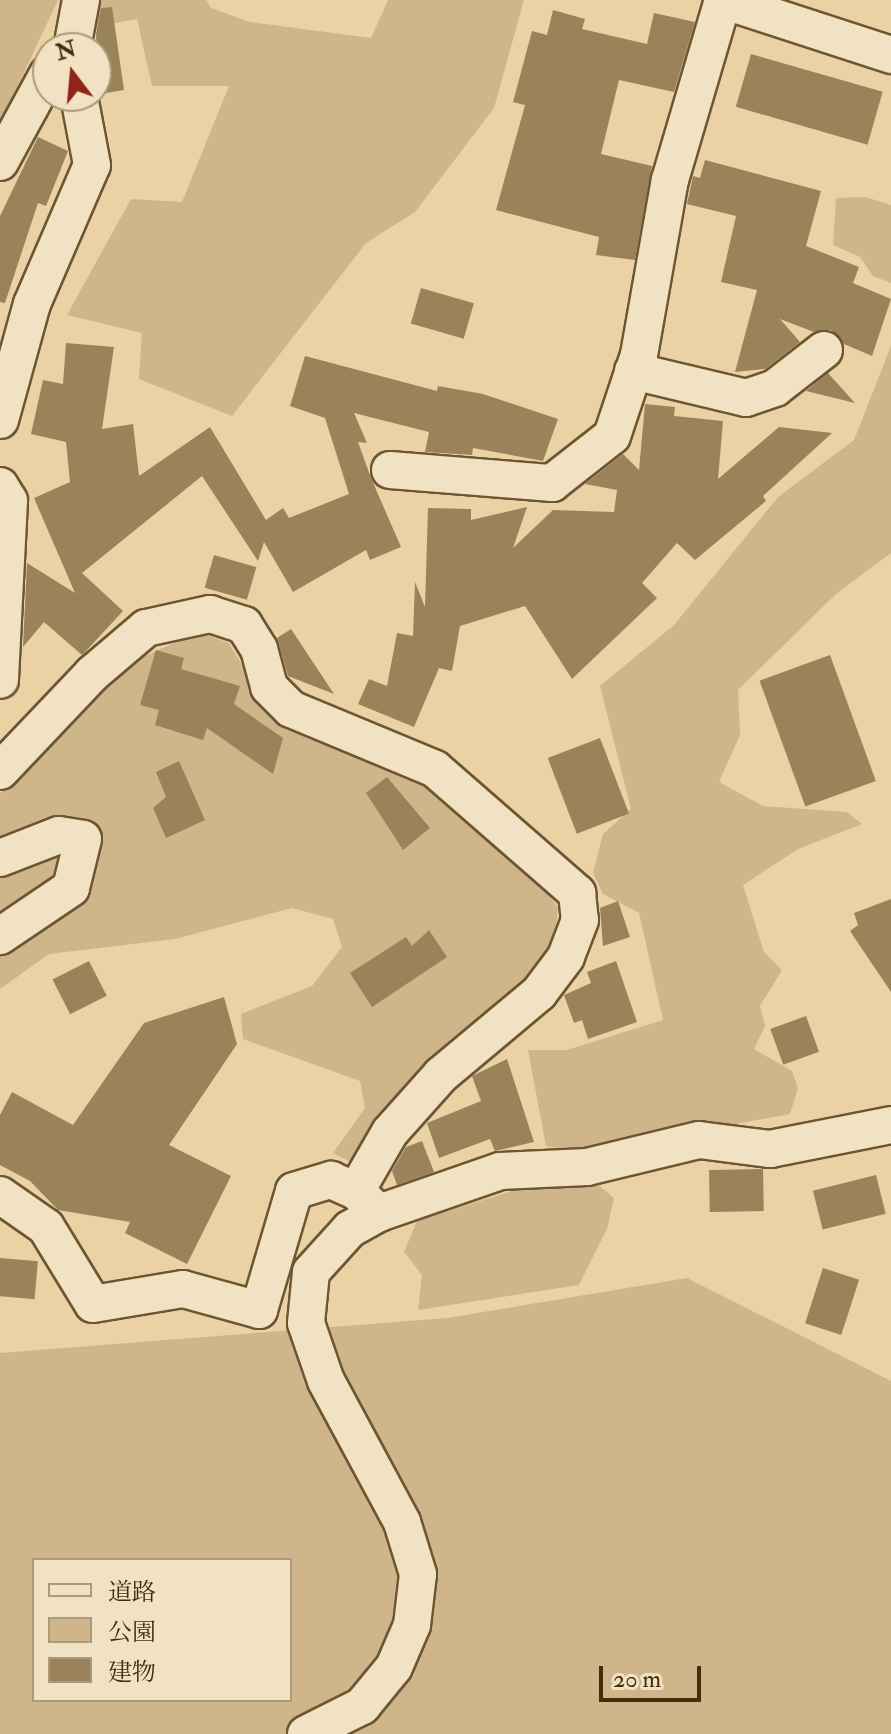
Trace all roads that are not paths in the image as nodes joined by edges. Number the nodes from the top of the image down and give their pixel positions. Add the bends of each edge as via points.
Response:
1 (723, 0) edge
2 (891, 55) edge
3 (32, 103) edge
4 (82, 112) edge
5 (0, 162) edge
6 (824, 350) dead end
7 (633, 371) junction
8 (0, 420) edge
9 (390, 470) dead end
10 (0, 486) edge
11 (0, 680) edge
12 (0, 771) edge
13 (0, 858) edge
14 (0, 936) edge
15 (891, 1125) edge
16 (0, 1195) edge
17 (368, 1202) junction
18 (306, 1734) edge

1 - 2 street
1 - 7 street via 670,180
3 - 5 street
4 - 8 street via 92,165 32,304
6 - 7 street via 775,388 746,398
7 - 9 street via 612,436 552,483
10 - 11 street via 9,501
12 - 17 street via 92,674 146,628 210,614 244,625 259,649 269,687 291,709 435,769 577,893 580,920 566,957 539,993 431,1086 390,1132
13 - 14 street via 59,835 83,839 71,888
15 - 17 street via 770,1149 699,1140 587,1167 500,1171
16 - 17 street via 46,1227 93,1304 183,1289 259,1310 294,1191 331,1180
17 - 18 street via 311,1272 306,1323 326,1381 402,1522 418,1574 412,1625 394,1667 362,1706

